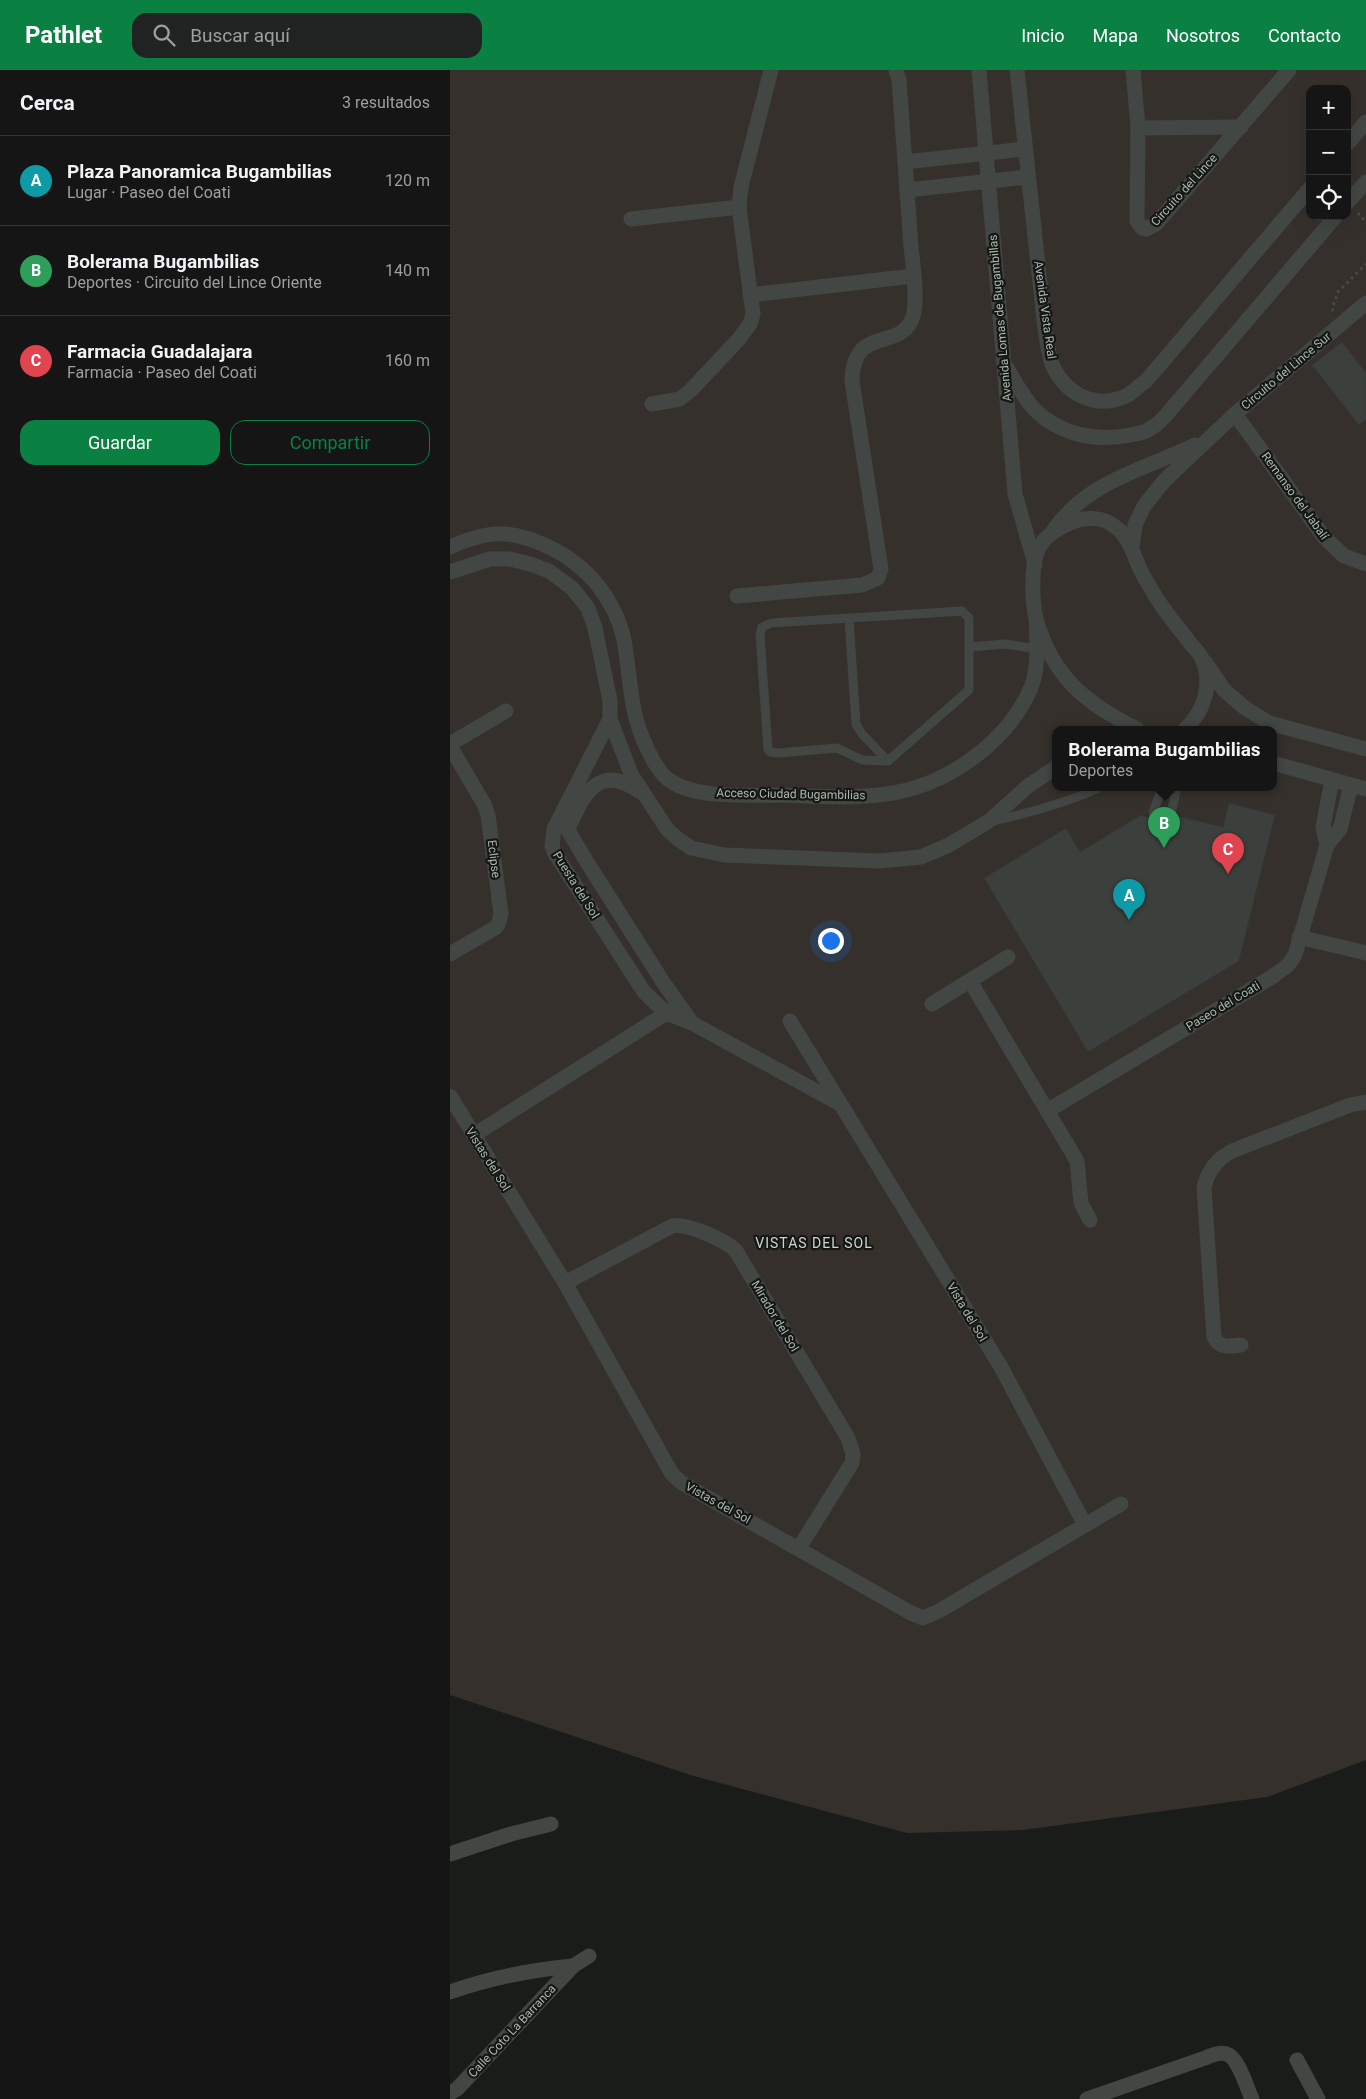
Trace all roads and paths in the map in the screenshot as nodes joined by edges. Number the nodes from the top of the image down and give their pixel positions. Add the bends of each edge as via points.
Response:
1 (771, 70) edge
2 (896, 70) edge
3 (979, 70) edge
4 (1017, 70) edge
5 (1134, 70) edge
6 (1289, 70) edge
7 (1366, 122) edge
8 (1241, 126) junction
9 (1138, 128) junction
10 (1351, 139) edge
11 (1025, 149) junction
12 (986, 154) junction
13 (948, 158) junction
14 (905, 162) junction
15 (1028, 177) junction
16 (988, 181) junction
17 (1366, 182) edge
18 (952, 185) junction
19 (907, 190) junction
20 (1306, 193) edge
21 (1351, 199) edge
22 (739, 207) junction
23 (631, 219) dead end
24 (1333, 220) edge
25 (1366, 264) edge
26 (914, 276) junction
27 (750, 295) junction
28 (1366, 303) edge
29 (1341, 324) junction
30 (1004, 362) junction
31 (652, 404) dead end
32 (1236, 414) junction
33 (1206, 440) junction
34 (1051, 534) junction
35 (450, 547) edge
36 (1132, 547) junction
37 (1035, 564) junction
38 (1366, 564) edge
39 (450, 572) edge
40 (738, 596) dead end
41 (1036, 617) junction
42 (849, 619) junction
43 (970, 647) junction
44 (1037, 649) junction
45 (1203, 660) junction
46 (506, 711) dead end
47 (610, 719) junction
48 (1131, 726) edge
49 (1187, 726) edge
50 (450, 745) edge
51 (1366, 749) edge
52 (888, 761) junction
53 (1277, 764) edge
54 (1052, 770) edge
55 (1332, 780) junction
56 (1351, 785) junction
57 (1366, 789) edge
58 (1093, 791) edge
59 (1161, 791) edge
60 (1176, 791) edge
61 (642, 794) junction
62 (1153, 813) dead end
63 (1170, 818) dead end
64 (989, 821) junction
65 (561, 829) junction
66 (1327, 845) junction
67 (585, 860) junction
68 (566, 872) junction
69 (1299, 937) junction
70 (1366, 953) edge
71 (450, 954) edge
72 (1008, 958) dead end
73 (970, 981) junction
74 (932, 1004) dead end
75 (672, 1009) junction
76 (790, 1020) dead end
77 (450, 1096) edge
78 (1366, 1102) edge
79 (841, 1104) junction
80 (1047, 1111) junction
81 (474, 1135) junction
82 (1090, 1220) dead end
83 (565, 1283) junction
84 (1241, 1345) dead end
85 (1121, 1504) dead end
86 (1086, 1525) junction
87 (799, 1548) junction
88 (551, 1824) dead end
89 (452, 1850) edge
90 (589, 1956) dead end
91 (573, 1966) junction
92 (450, 1992) edge
93 (1297, 2060) dead end
94 (450, 2093) edge
95 (1087, 2099) edge
96 (1252, 2099) edge
97 (1318, 2099) edge

1 - 22 street via 741,187
2 - 14 street
3 - 12 street, Avenida Lomas de Bugambillas
4 - 11 street, Avenida Vista Real
5 - 9 street, Circuito del Lince
6 - 8 street, Circuito del Lince
7 - 10 street
8 - 9 street
8 - 9 street, Circuito del Lince via 1156,224 1146,229 1138,221
11 - 12 street
11 - 15 street, Avenida Vista Real
12 - 13 street
12 - 16 street, Avenida Lomas de Bugambillas
13 - 14 street
13 - 18 street
14 - 19 street
15 - 16 street
15 - 20 street, Avenida Vista Real via 1051,362 1069,390 1096,400 1113,400 1128,394 1146,380
16 - 18 street
16 - 30 street, Avenida Lomas de Bugambillas
17 - 21 street
18 - 19 street
19 - 26 street
22 - 23 street
22 - 27 street
24 - 30 street via 1162,420 1147,431 1095,439 1074,433 1035,410 1019,390
25 - 29 path via 1338,292 1332,308
26 - 27 street
26 - 40 street via 914,314 905,330 862,349 852,369 881,560 878,578 862,585
27 - 31 street via 750,324 739,339 680,399
28 - 29 street, Circuito del Lince Sur
29 - 32 street, Circuito del Lince Sur
30 - 37 street, Avenida Lomas de Bugambillas via 1015,494
32 - 33 street, Circuito del Lince Sur
32 - 38 street, Remanso del Jabalí via 1324,537 1344,556
33 - 34 street, Circuito del Lince Sur via 1161,462 1122,475 1087,495 1064,514
33 - 36 street, Circuito del Lince Sur via 1144,506 1135,525
34 - 36 street via 1062,526 1088,517 1113,524
34 - 37 street, Circuito del Lince Sur via 1040,545
35 - 44 street, Acceso Ciudad Bugambilias via 495,533 530,538 585,570 612,604 624,640 630,698 638,731 654,762 668,780 690,790 722,794 842,796 887,794 923,786 952,771 1001,733 1029,693 1035,674
36 - 45 street via 1156,596
37 - 41 street via 1032,595
39 - 47 street via 490,559 510,559 549,572 572,588 588,608 595,628 610,701
41 - 44 street, Acceso Ciudad Bugambilias
41 - 48 street via 1046,647 1062,674 1084,697
42 - 43 lane via 962,612 969,618
42 - 52 lane via 856,724
42 - 52 lane via 771,623 762,627 766,745 774,753 837,748 862,760
43 - 44 lane via 1005,644
43 - 52 lane via 967,692
45 - 49 street via 1207,681 1205,699
45 - 51 street via 1224,690 1269,723
46 - 50 street
47 - 61 street via 630,774
47 - 65 street
50 - 71 street, Eclipse via 488,814 501,914 495,928
53 - 55 street
54 - 64 street via 1028,786
55 - 56 street
55 - 66 street, Paseo del Coati via 1323,826
56 - 57 street
56 - 66 street, Paseo del Coati via 1340,829
58 - 64 lane via 1033,812
59 - 62 lane
60 - 63 lane
61 - 64 street via 678,839 691,848 724,855 878,861 921,857
61 - 65 street via 621,781 604,780 586,794
65 - 67 street, Puesta del Sol
65 - 68 street, Puesta del Sol via 552,846
66 - 69 street, Paseo del Coati
67 - 68 street
67 - 75 street, Puesta del Sol
68 - 75 street, Puesta del Sol via 644,992
69 - 70 street
69 - 80 street, Paseo del Coati via 1295,955 1272,977
72 - 73 street
73 - 74 street
73 - 80 street
75 - 79 street
75 - 81 street
76 - 79 street, Vista del Sol
77 - 81 street, Vistas del Sol
78 - 84 street via 1232,1151 1221,1158 1207,1177 1204,1202 1214,1337 1224,1346
79 - 86 street, Vista del Sol via 1001,1367
80 - 82 street via 1077,1161 1081,1203
81 - 83 street, Vistas del Sol
83 - 87 street, Vistas del Sol via 675,1478
83 - 87 street, Mirador del Sol via 672,1226 684,1226 736,1251 848,1438 853,1454 848,1472
85 - 86 street, Vistas del Sol
86 - 87 street, Vistas del Sol via 923,1618
88 - 89 street
90 - 91 street, Calle Coto La Barranca
91 - 92 street, Calle Coto La Barranca via 504,1977
91 - 94 street, Calle Coto La Barranca via 458,2089
93 - 97 street
95 - 96 street via 1217,2054 1229,2055

